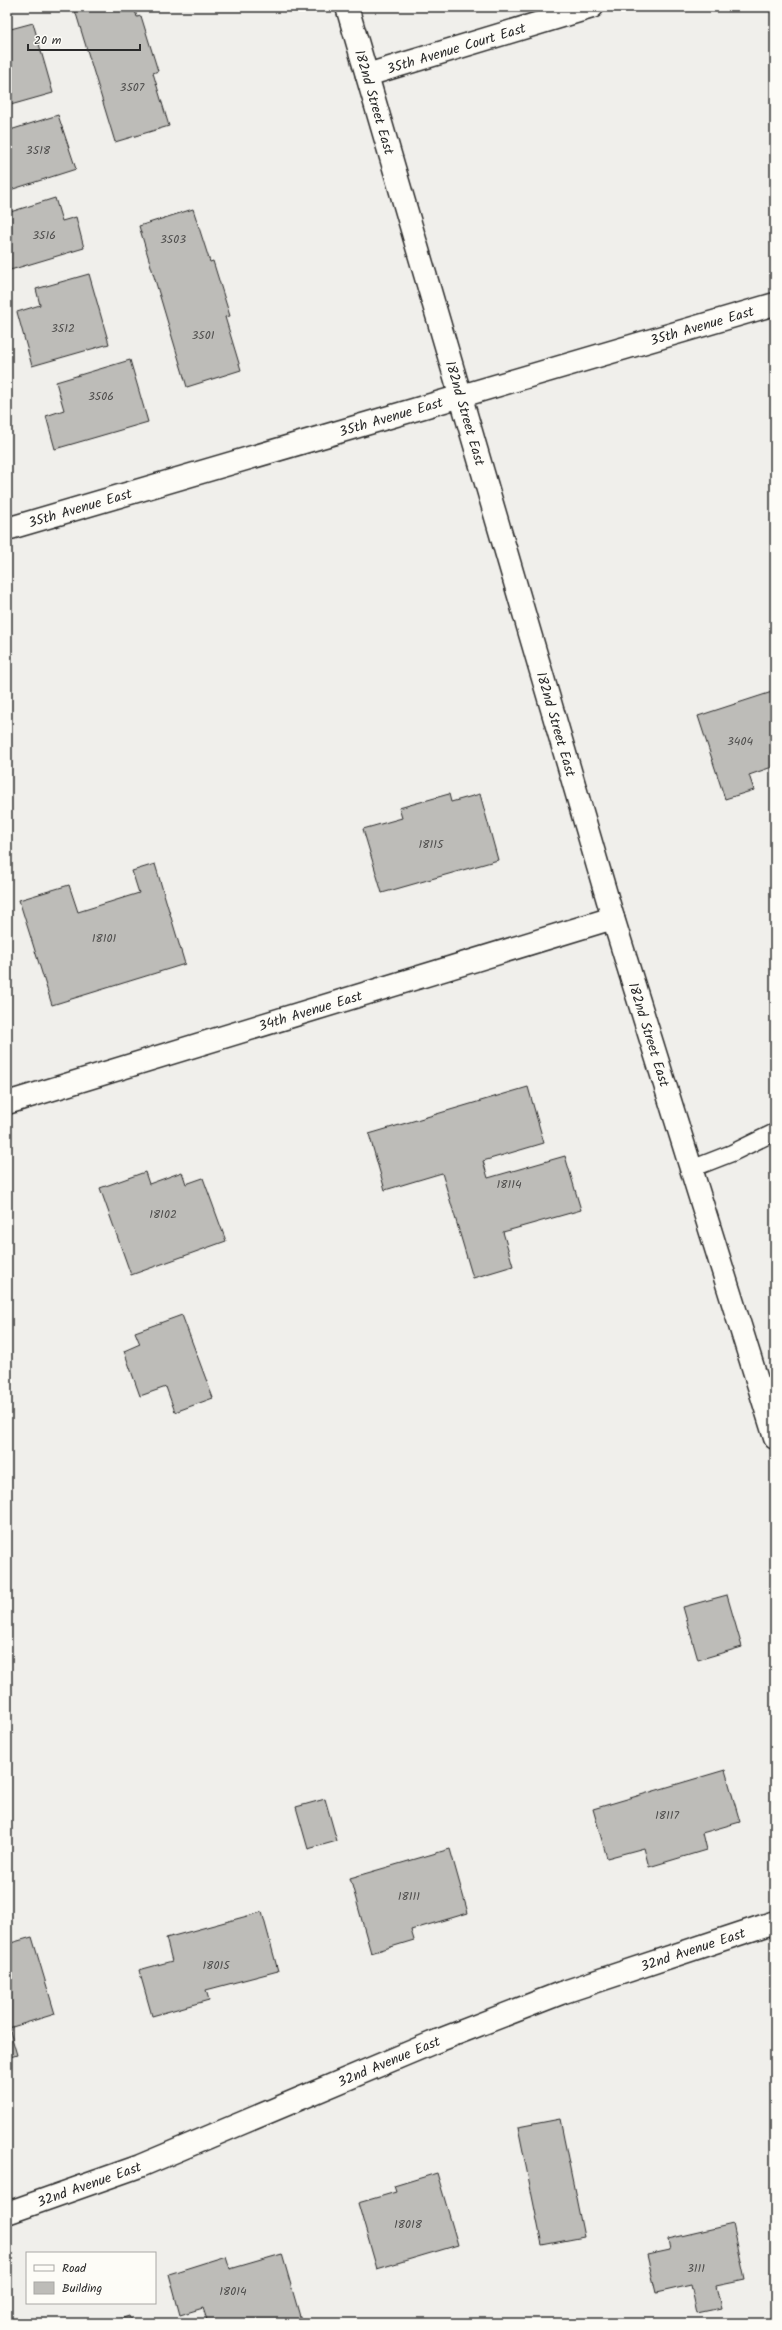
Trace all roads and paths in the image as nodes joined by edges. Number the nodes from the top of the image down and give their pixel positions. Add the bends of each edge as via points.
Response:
1 (347, 7) edge
2 (592, 7) edge
3 (367, 75) junction
4 (775, 304) edge
5 (461, 397) junction
6 (7, 529) edge
7 (613, 918) junction
8 (7, 1103) edge
9 (775, 1132) edge
10 (691, 1169) junction
11 (775, 1438) edge
12 (775, 1922) edge
13 (7, 2213) edge

1 - 3 street, 182nd Street East
2 - 3 street, 35th Avenue Court East
3 - 5 street, 182nd Street East
4 - 5 street, 35th Avenue East
5 - 6 street, 35th Avenue East
5 - 7 street, 182nd Street East
7 - 8 street, 34th Avenue East
7 - 10 street, 182nd Street East
9 - 10 lane via 732,1154
10 - 11 street, 182nd Street East
12 - 13 street, 32nd Avenue East via 561,1993 432,2043 140,2166

